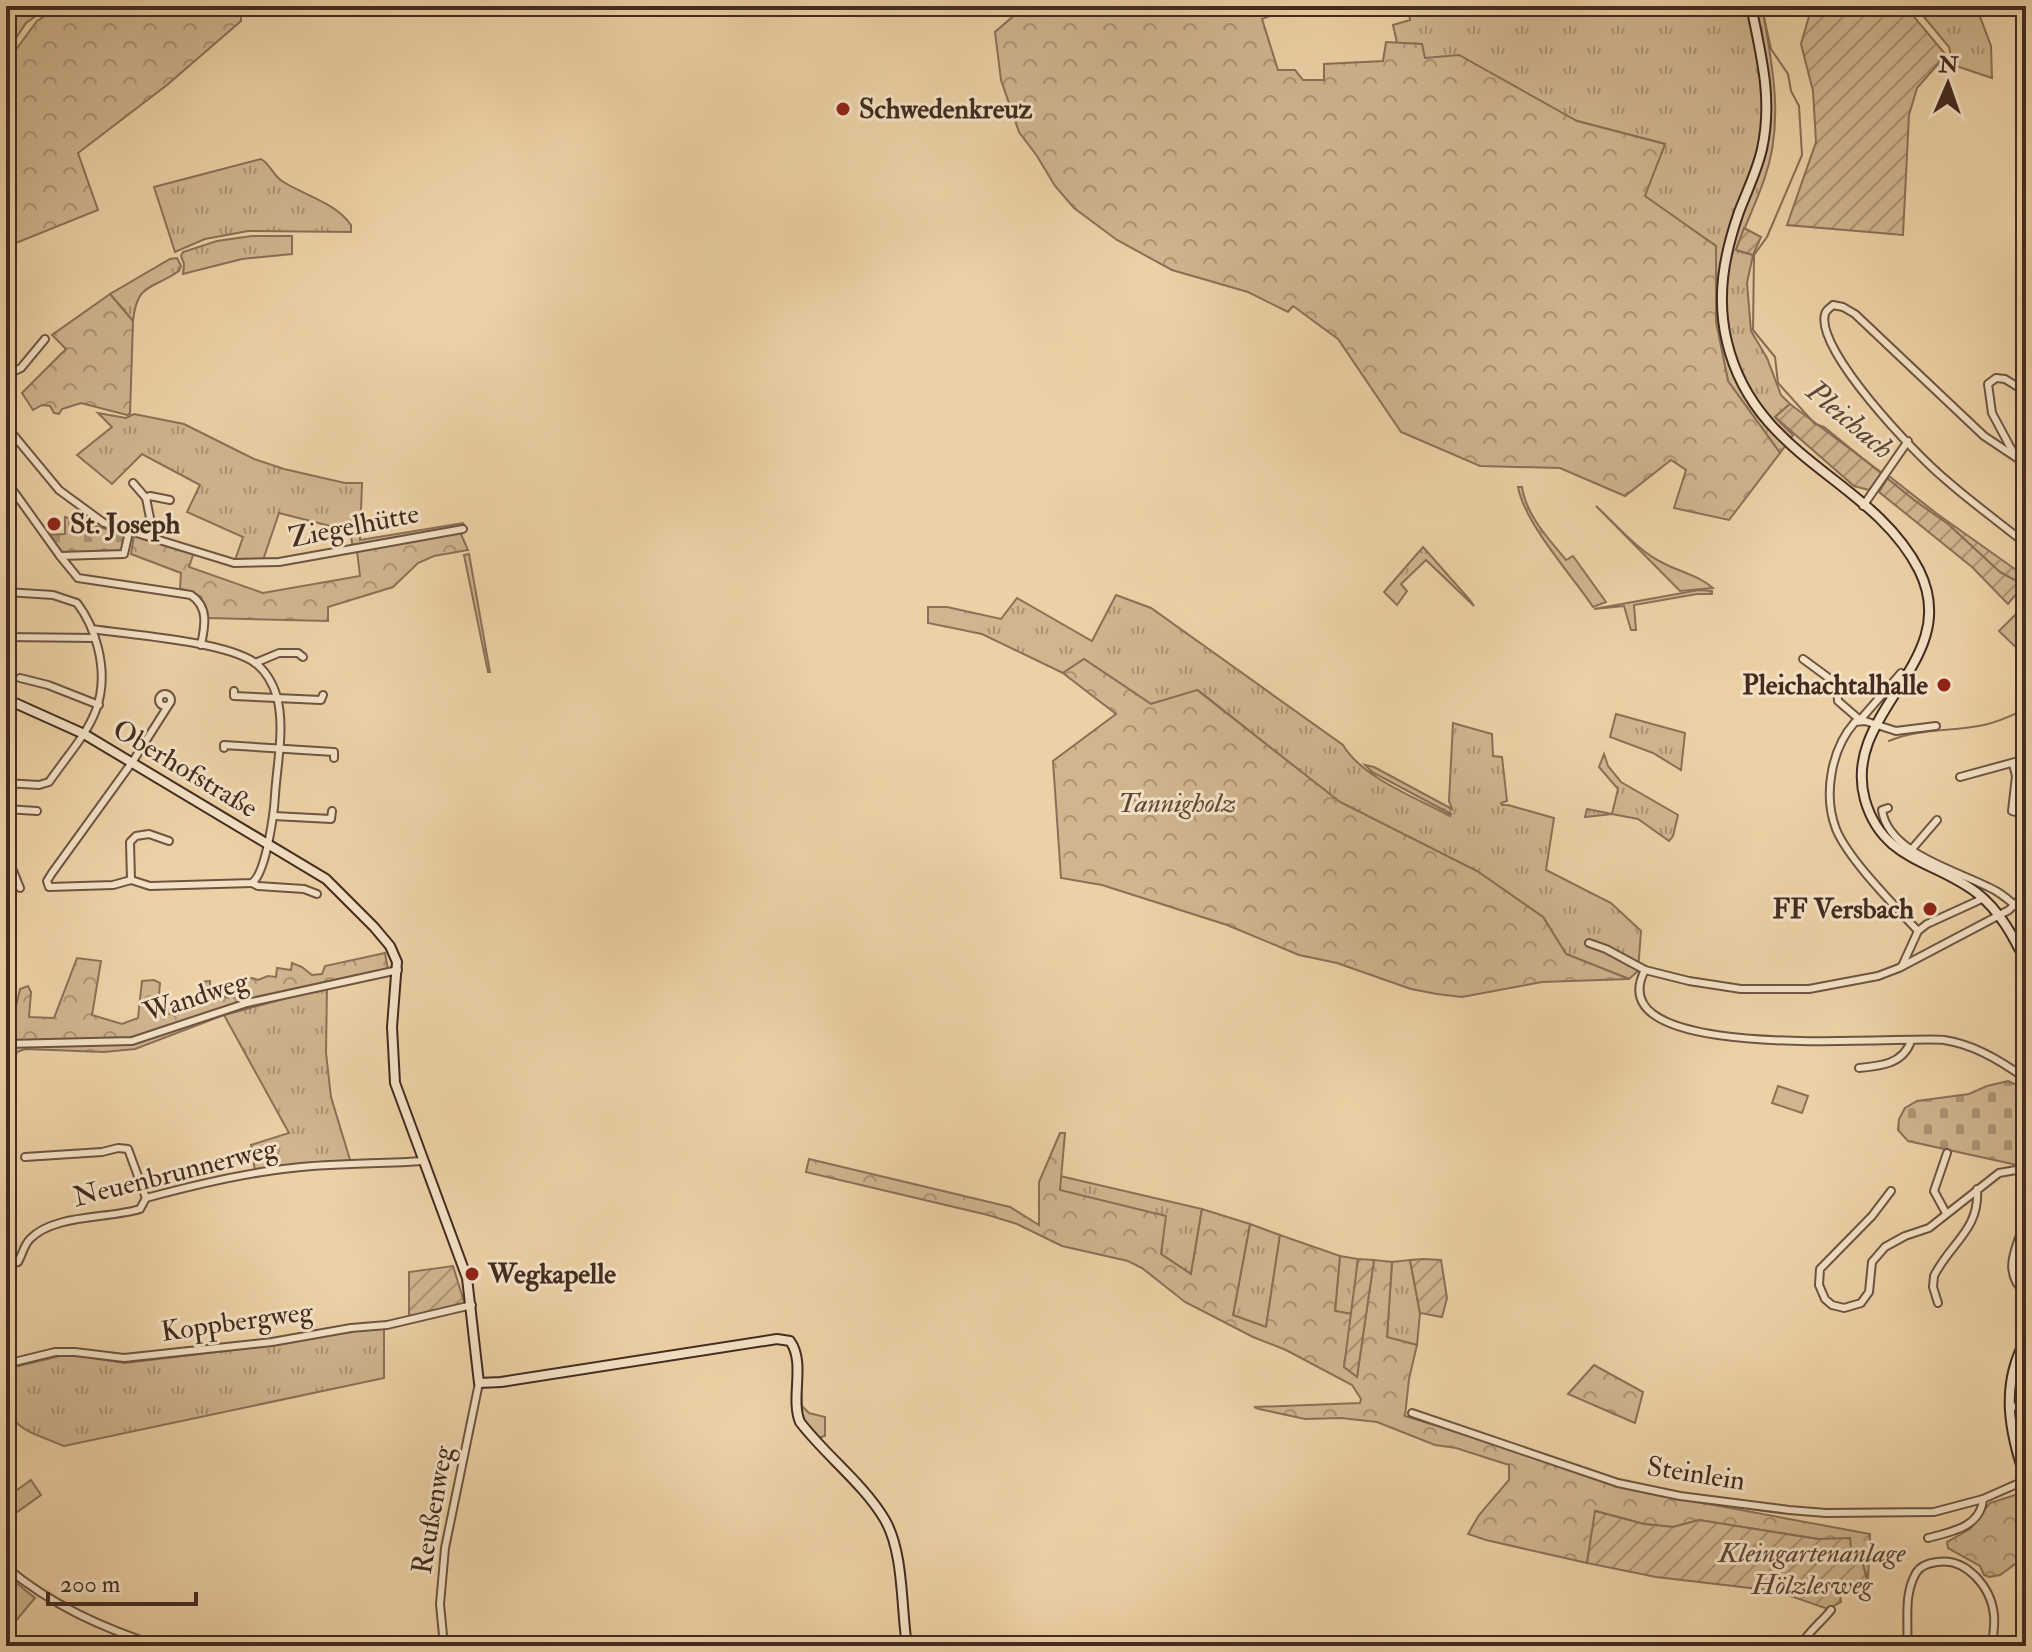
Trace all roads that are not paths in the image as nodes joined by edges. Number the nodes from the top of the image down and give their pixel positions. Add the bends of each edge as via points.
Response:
1 (1751, 6) edge
2 (45, 339) dead end
3 (6, 375) edge
4 (2026, 392) edge
5 (6, 426) edge
6 (1908, 441) junction
7 (2014, 454) junction
8 (2026, 464) edge
9 (133, 483) dead end
10 (6, 486) edge
11 (146, 498) junction
12 (170, 500) dead end
13 (1863, 506) junction
14 (463, 529) dead end
15 (129, 532) junction
16 (154, 538) junction
17 (2026, 544) edge
18 (60, 556) junction
19 (6, 592) edge
20 (92, 629) junction
21 (6, 637) edge
22 (95, 638) junction
23 (201, 645) junction
24 (303, 657) dead end
25 (1803, 659) dead end
26 (255, 663) junction
27 (1903, 676) junction
28 (20, 678) dead end
29 (234, 691) dead end
30 (323, 695) dead end
31 (6, 699) edge
32 (277, 699) junction
33 (99, 705) junction
34 (168, 706) dead end
35 (1860, 720) junction
36 (1875, 725) junction
37 (1936, 726) dead end
38 (84, 734) junction
39 (224, 748) dead end
40 (279, 748) junction
41 (334, 758) dead end
42 (2026, 759) edge
43 (132, 762) junction
44 (2013, 764) junction
45 (1960, 777) dead end
46 (6, 783) edge
47 (1888, 808) dead end
48 (6, 809) edge
49 (37, 811) dead end
50 (332, 811) dead end
51 (2026, 815) edge
52 (274, 816) junction
53 (1937, 820) dead end
54 (169, 841) dead end
55 (267, 843) junction
56 (1912, 849) junction
57 (6, 853) edge
58 (131, 880) junction
59 (252, 883) junction
60 (20, 888) dead end
61 (2026, 893) edge
62 (317, 894) dead end
63 (1984, 898) junction
64 (2015, 905) junction
65 (2026, 913) edge
66 (1999, 915) junction
67 (1918, 931) junction
68 (1589, 943) dead end
69 (2026, 962) edge
70 (1902, 966) junction
71 (398, 970) junction
72 (1644, 973) junction
73 (1911, 1041) junction
74 (6, 1044) edge
75 (1859, 1068) dead end
76 (2026, 1079) edge
77 (1947, 1153) dead end
78 (25, 1157) dead end
79 (423, 1161) junction
80 (2026, 1177) edge
81 (1977, 1189) junction
82 (1891, 1191) dead end
83 (146, 1198) junction
84 (1946, 1213) junction
85 (2026, 1219) edge
86 (6, 1266) edge
87 (2026, 1294) edge
88 (1938, 1303) dead end
89 (472, 1305) junction
90 (2026, 1339) edge
91 (6, 1364) edge
92 (479, 1383) junction
93 (2020, 1408) edge
94 (1412, 1413) dead end
95 (2026, 1480) edge
96 (1983, 1499) junction
97 (1928, 1538) dead end
98 (6, 1567) edge
99 (1831, 1610) dead end
100 (158, 1646) edge
101 (444, 1646) edge
102 (907, 1646) edge
103 (1801, 1646) edge
104 (1907, 1646) edge
105 (1992, 1646) edge

1 - 13 street via 1765,65 1766,125 1725,255 1723,321 1733,363 1773,430
2 - 3 street via 21,368
4 - 7 street via 2005,379 1988,384 1992,413
5 - 15 street, Ziegelhütte via 59,490 104,523
6 - 7 street via 1845,368 1828,333 1825,314 1833,305 1855,314 1984,436
6 - 13 street
6 - 17 street via 1945,480
7 - 8 street
9 - 11 street
10 - 18 street
11 - 12 street
11 - 16 street
13 - 27 street via 1906,551 1926,592 1926,639
14 - 16 street, Ziegelhütte via 252,564
15 - 16 street, Ziegelhütte
15 - 18 street via 124,554
18 - 23 street via 78,578 191,595 203,607
19 - 20 street via 71,599
20 - 22 street
20 - 23 street
21 - 22 street
22 - 33 street via 104,681
23 - 26 street
24 - 26 street via 279,653
25 - 35 street via 1837,684 1838,701
26 - 32 street
27 - 35 street
27 - 36 street
28 - 33 street
29 - 32 street via 234,696
30 - 32 street via 321,700
31 - 38 street, Oberhofstraße
32 - 40 street
33 - 38 street
34 - 43 street
35 - 36 street
35 - 67 street via 1846,735 1833,768 1830,795 1836,830
36 - 37 street via 1896,731
36 - 63 street via 1864,754 1862,784 1878,827 1908,857
38 - 43 street, Oberhofstraße
38 - 46 street via 49,782
39 - 40 street
40 - 41 street via 334,752
40 - 52 street
42 - 44 street
43 - 55 street, Oberhofstraße
43 - 58 street via 47,881 49,887
44 - 45 street
44 - 51 street via 2012,811
47 - 56 street via 1882,810 1886,822
48 - 49 street
50 - 52 street via 331,819
52 - 55 street
53 - 56 street
54 - 58 street via 149,834 130,842
55 - 59 street via 260,875
55 - 71 street, Oberhofstraße via 336,887 390,946
56 - 64 street via 1994,889
57 - 60 street
58 - 59 street via 150,886
59 - 62 street
61 - 64 street
63 - 66 street
63 - 67 street
64 - 65 street
64 - 66 street
66 - 69 street
66 - 70 street
67 - 70 street
68 - 72 street
70 - 72 street via 1878,976 1787,989 1724,986
71 - 74 street, Wandweg via 247,1003 132,1041
71 - 79 street via 392,1027 395,1083
72 - 73 street via 1642,997 1651,1011 1697,1031 1787,1042
73 - 75 street via 1895,1061
73 - 76 street via 1964,1045
77 - 84 street via 1934,1191
78 - 83 street via 128,1149
79 - 83 street, Neuenbrunnerweg via 295,1167
79 - 89 street via 465,1272
80 - 81 street via 2019,1171 2003,1171
81 - 84 street
81 - 88 street via 1973,1221 1934,1276
82 - 84 street via 1820,1269 1819,1285 1832,1305 1861,1303 1869,1292 1877,1255
83 - 86 street, Neuenbrunnerweg via 140,1209 124,1214 40,1230 18,1262
85 - 87 street via 2011,1268
89 - 91 street, Koppbergweg via 387,1325 272,1342 124,1358 55,1352
89 - 92 street
90 - 93 street via 2011,1375
92 - 101 street, Reußenweg via 445,1548 440,1604
92 - 102 street via 790,1341 800,1422 872,1503 893,1540
93 - 95 street via 2014,1445
94 - 96 street, Steinlein via 1577,1470 1680,1496 1826,1513 1927,1513
95 - 96 street, Steinlein
96 - 97 street, Steinlein via 1972,1522
98 - 100 street via 95,1624
99 - 103 street
104 - 105 street via 1908,1599 1916,1574 1928,1563 1948,1561 1970,1571 1991,1604

